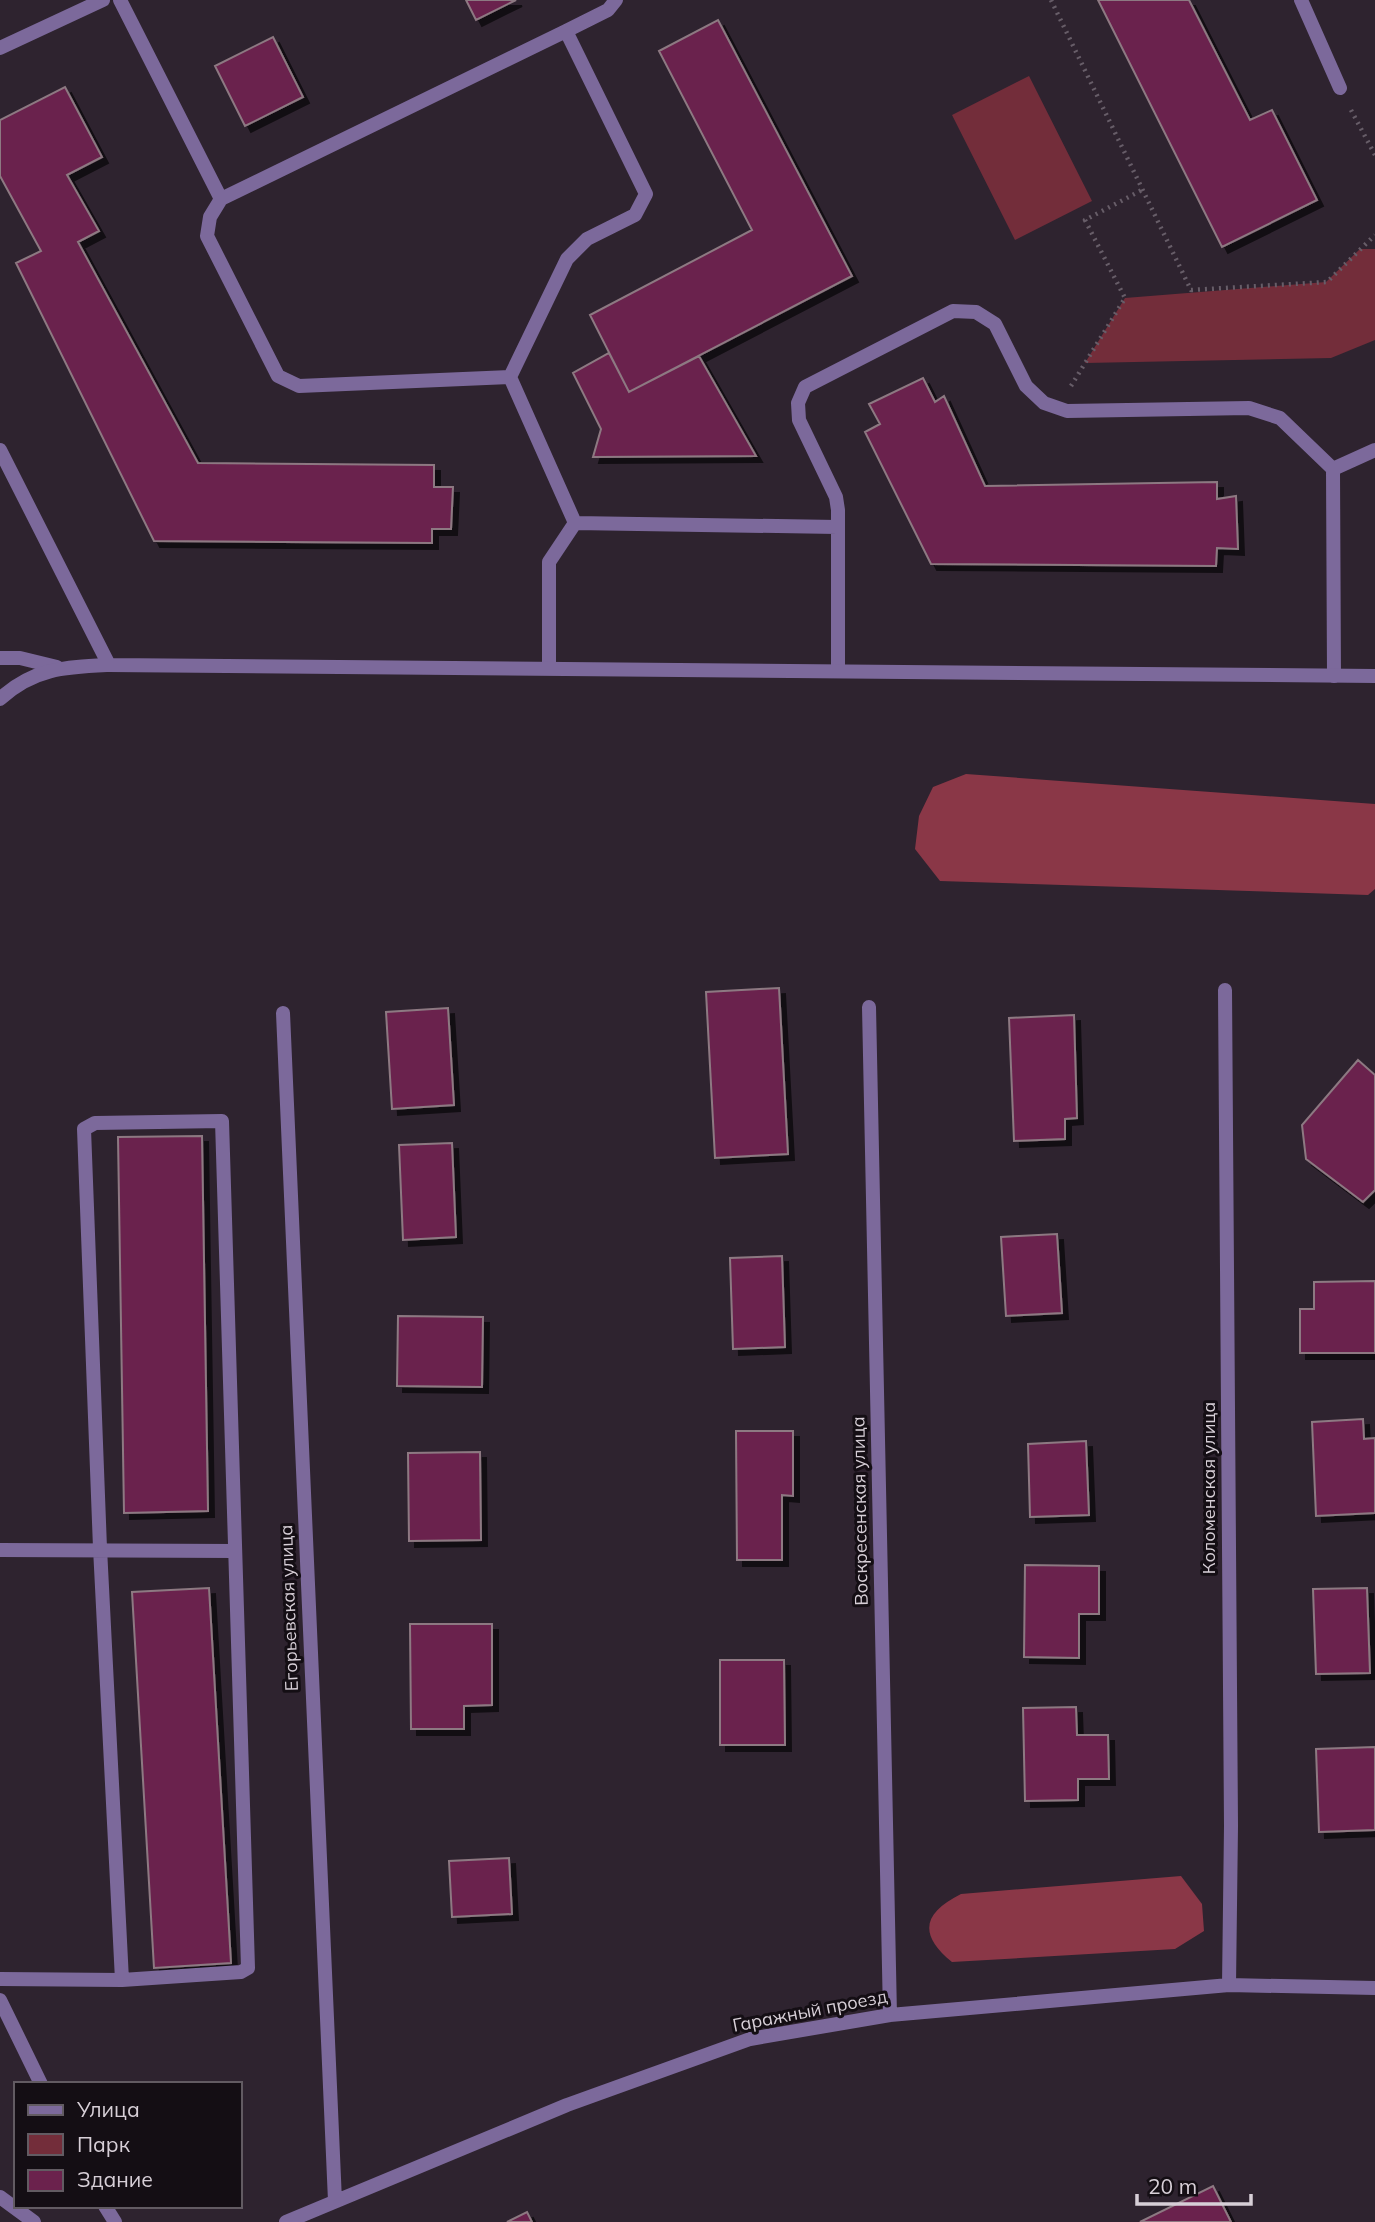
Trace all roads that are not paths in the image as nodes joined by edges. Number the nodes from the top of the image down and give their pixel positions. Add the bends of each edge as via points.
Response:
1 (103, 0) edge
2 (120, 0) edge
3 (616, 0) edge
4 (1301, 0) edge
5 (566, 31) junction
6 (0, 48) edge
7 (1340, 88) road end
8 (222, 199) junction
9 (510, 377) junction
10 (0, 450) edge
11 (1375, 450) edge
12 (1333, 469) junction
13 (575, 523) junction
14 (837, 527) junction
15 (0, 658) edge
16 (109, 666) junction
17 (57, 667) junction
18 (549, 668) junction
19 (838, 670) junction
20 (1334, 676) junction
21 (1375, 676) edge
22 (0, 699) edge
23 (1225, 990) dead end
24 (869, 1007) dead end
25 (283, 1013) dead end
26 (100, 1548) junction
27 (0, 1550) edge
28 (235, 1551) junction
29 (0, 1979) edge
30 (122, 1980) junction
31 (1229, 1985) junction
32 (1375, 1988) edge
33 (0, 2000) edge
34 (890, 2015) junction
35 (40, 2082) edge
36 (335, 2201) junction
37 (15, 2208) edge
38 (34, 2222) edge
39 (286, 2222) edge

1 - 6 street
2 - 8 street
3 - 5 street via 608,10
4 - 7 street
5 - 8 street
5 - 9 street via 646,194 635,215 587,239 567,259
8 - 9 street via 210,217 207,236 278,376 299,386
9 - 13 street
10 - 16 street
11 - 12 street
12 - 14 street via 1280,418 1250,408 1067,411 1044,403 1026,386 995,324 976,312 953,311 806,387 798,403 799,420 836,497
12 - 20 street
13 - 14 street
13 - 18 street via 549,562
14 - 19 street
15 - 17 street
16 - 17 street
16 - 18 street
17 - 22 street via 15,685
18 - 19 street
19 - 20 street
20 - 21 street
23 - 31 street, Коломенская улица
24 - 34 street, Воскресенская улица
25 - 36 street, Егорьевская улица
26 - 27 street
26 - 28 street
26 - 28 street via 84,1129 95,1123 222,1121
26 - 30 street
28 - 30 street via 248,1968
29 - 30 street
31 - 32 street, Гаражный проезд
31 - 34 street, Гаражный проезд
33 - 35 street
34 - 36 street, Гаражный проезд via 750,2039 567,2105
36 - 39 street, Гаражный проезд
37 - 38 street

